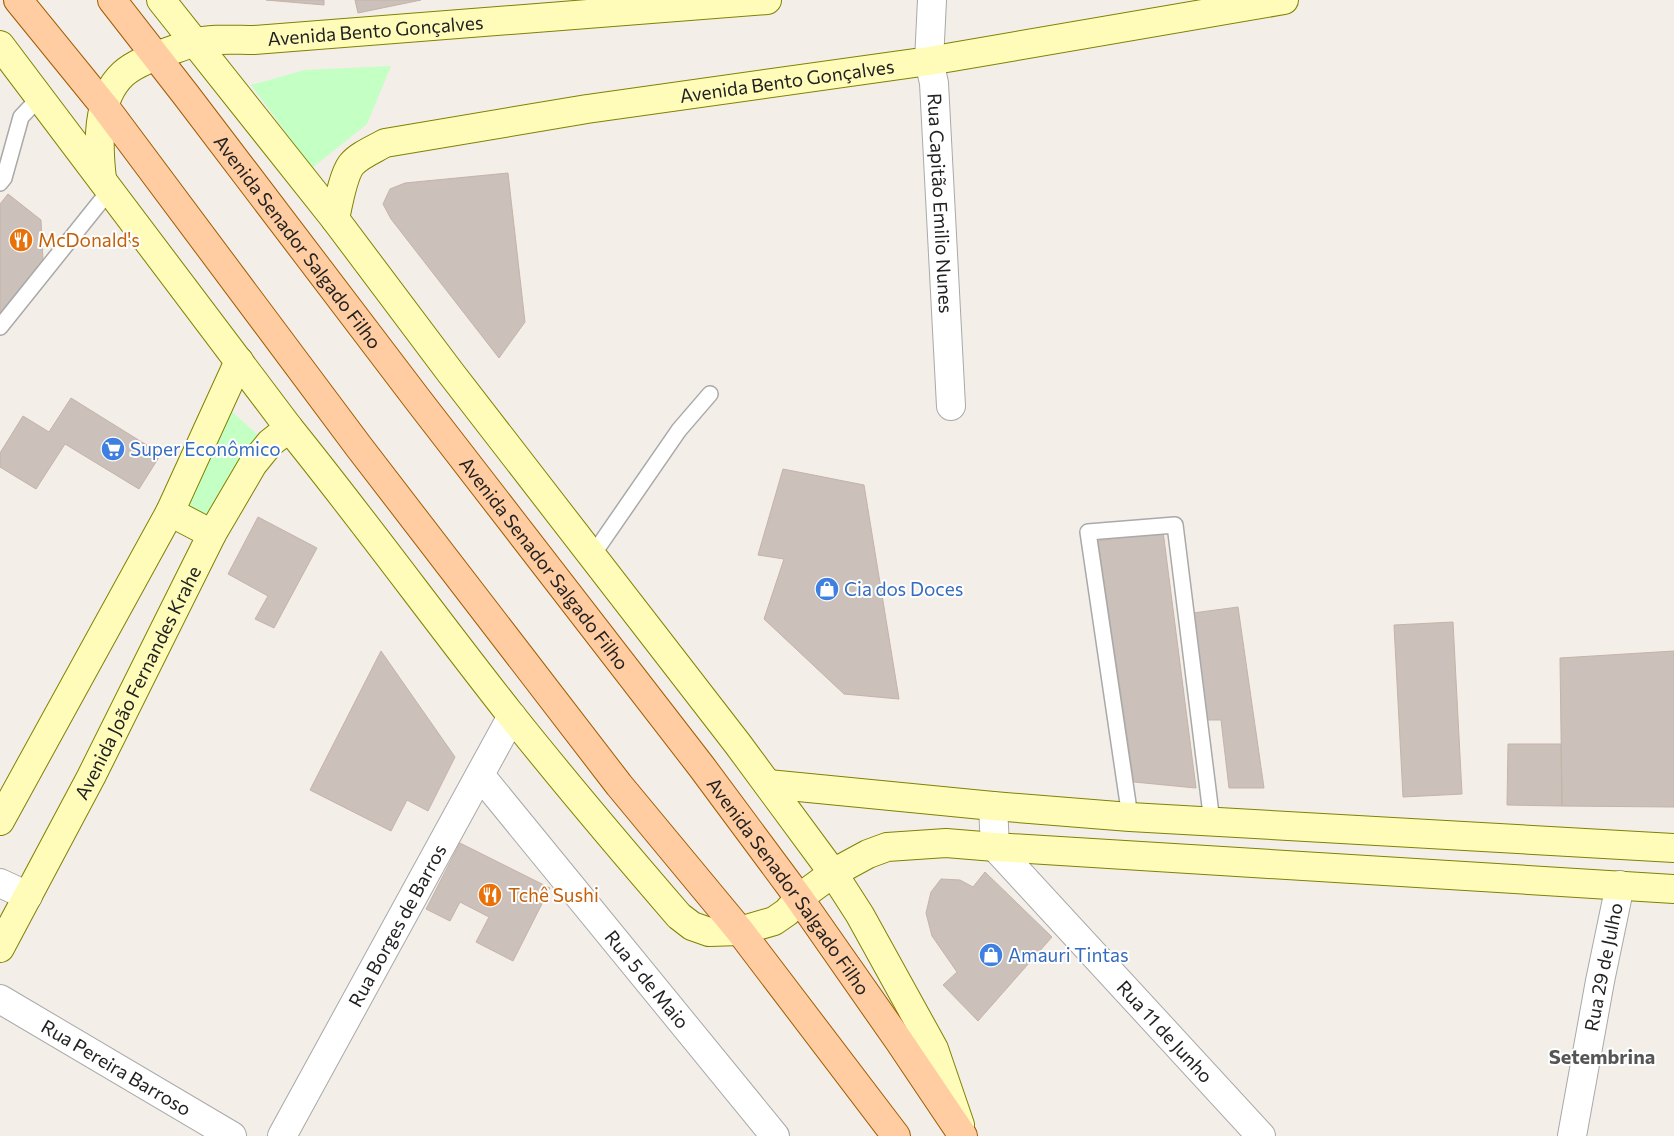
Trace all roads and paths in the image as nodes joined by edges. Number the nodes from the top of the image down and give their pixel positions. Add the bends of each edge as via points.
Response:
1 (18, 0) edge
2 (112, 0) edge
3 (161, 0) edge
4 (767, 0) edge
5 (932, 0) edge
6 (1284, 0) edge
7 (254, 40) junction
8 (194, 43) junction
9 (0, 45) edge
10 (155, 56) junction
11 (929, 61) junction
12 (40, 97) junction
13 (105, 107) junction
14 (0, 183) edge
15 (105, 185) junction
16 (335, 219) junction
17 (0, 326) edge
18 (239, 361) junction
19 (710, 394) dead end
20 (950, 406) dead end
21 (289, 428) junction
22 (170, 512) junction
23 (212, 534) junction
24 (592, 556) junction
25 (512, 716) junction
26 (480, 775) junction
27 (768, 784) junction
28 (992, 806) junction
29 (1130, 816) junction
30 (0, 821) edge
31 (1212, 822) junction
32 (995, 847) junction
33 (1674, 848) edge
34 (833, 873) junction
35 (0, 884) edge
36 (1620, 885) junction
37 (1674, 889) edge
38 (28, 896) junction
39 (800, 898) junction
40 (740, 931) junction
41 (0, 948) edge
42 (0, 999) edge
43 (232, 1136) edge
44 (282, 1136) edge
45 (775, 1136) edge
46 (896, 1136) edge
47 (963, 1136) edge
48 (1261, 1136) edge
49 (1572, 1136) edge

1 - 13 main road
2 - 10 main road, Avenida Senador Salgado Filho
3 - 7 main road via 207,23
3 - 8 main road, Avenida Senador Salgado Filho
4 - 7 main road, Avenida Bento Gonçalves
5 - 11 street, Rua Capitão Emilio Nunes
6 - 11 main road, Avenida Bento Gonçalves
7 - 8 main road, Avenida Bento Gonçalves
8 - 10 main road, Avenida Bento Gonçalves
8 - 16 main road, Avenida Senador Salgado Filho
9 - 12 main road
10 - 13 main road, Avenida Bento Gonçalves via 123,74
10 - 39 main road, Avenida Senador Salgado Filho
11 - 16 main road, Avenida Bento Gonçalves via 587,109 385,144 351,165 339,195
11 - 20 street, Rua Capitão Emilio Nunes via 934,83
12 - 14 lane via 21,117
12 - 15 main road
13 - 15 main road, Avenida Bento Gonçalves via 99,150
13 - 40 main road via 359,447 619,785
15 - 17 lane
15 - 18 main road
16 - 24 main road, Avenida Senador Salgado Filho
18 - 21 main road
18 - 22 main road
19 - 24 lane via 680,430
21 - 23 main road, Avenida João Fernandes Krahe via 270,443 253,464
21 - 25 main road
22 - 23 main road
22 - 30 main road
23 - 38 main road, Avenida João Fernandes Krahe
24 - 27 main road, Avenida Senador Salgado Filho
25 - 26 street, Rua Borges de Barros
25 - 40 main road via 680,916 692,926 709,932
26 - 44 street, Rua Borges de Barros
26 - 45 street, Rua 5 de Maio
27 - 28 main road
27 - 34 main road, Avenida Senador Salgado Filho
28 - 29 main road
28 - 32 street
29 - 31 main road
29 - 31 lane via 1088,532 1175,525
31 - 33 main road
32 - 34 main road via 946,843 887,847
32 - 36 main road
32 - 48 street, Rua 11 de Junho
34 - 39 main road
34 - 47 main road, Avenida Senador Salgado Filho via 860,915 934,1049
35 - 38 street
36 - 37 main road
36 - 49 street, Rua 29 de Julho
38 - 41 main road, Avenida João Fernandes Krahe
39 - 40 main road via 774,921
39 - 47 main road, Avenida Senador Salgado Filho
40 - 46 main road
42 - 43 street, Rua Pereira Barroso

